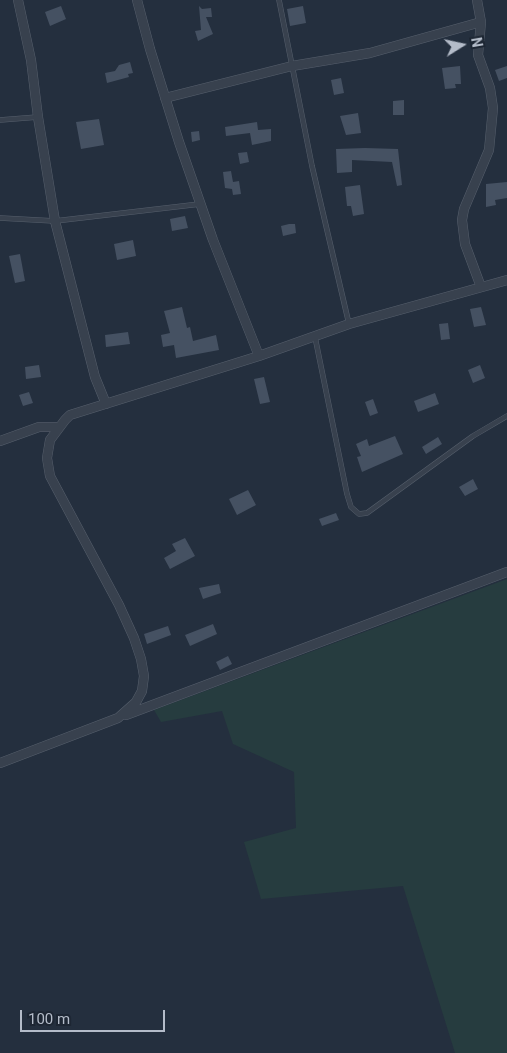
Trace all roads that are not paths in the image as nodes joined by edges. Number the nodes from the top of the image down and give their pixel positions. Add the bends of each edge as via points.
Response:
1 (18, 0) edge
2 (137, 0) edge
3 (279, 0) edge
4 (477, 0) edge
5 (481, 22) junction
6 (292, 66) junction
7 (165, 98) junction
8 (38, 117) junction
9 (0, 120) edge
10 (201, 204) junction
11 (0, 218) edge
12 (55, 221) junction
13 (507, 280) edge
14 (481, 287) junction
15 (349, 324) junction
16 (315, 337) junction
17 (259, 356) junction
18 (106, 404) junction
19 (507, 416) edge
20 (59, 427) junction
21 (0, 441) edge
22 (507, 572) edge
23 (118, 718) junction
24 (0, 762) edge

1 - 8 street via 31,60
2 - 7 street
3 - 6 lane
4 - 5 street
5 - 6 street via 370,54
5 - 14 street via 478,55 492,99 489,150 462,220 465,244
6 - 7 street
6 - 15 lane
7 - 10 street
8 - 9 lane
8 - 12 street
10 - 12 lane
10 - 17 street
11 - 12 lane
12 - 18 street via 95,377
13 - 14 street
14 - 15 street
15 - 16 street
16 - 17 street
16 - 19 lane via 350,507 359,514 367,512 473,436
17 - 18 street
18 - 20 street via 70,415
20 - 21 street via 39,427
20 - 23 street via 48,449 50,476 119,605 141,659 142,691 136,702
22 - 23 street
23 - 24 street

